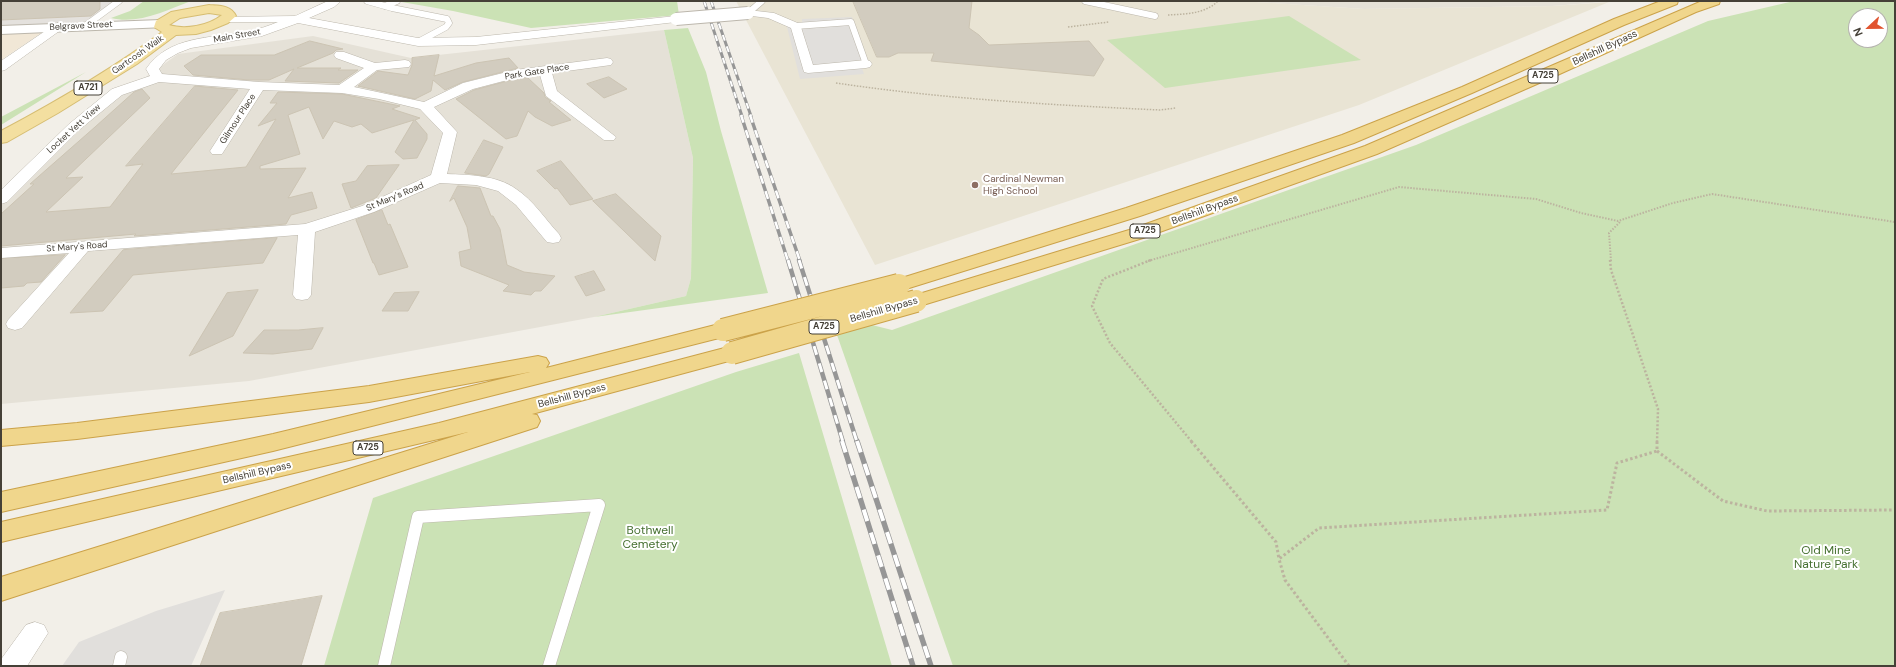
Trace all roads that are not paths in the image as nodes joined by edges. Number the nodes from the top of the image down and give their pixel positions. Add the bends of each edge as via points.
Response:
1 (119, 1) edge
2 (210, 1) edge
3 (335, 1) edge
4 (367, 1) edge
5 (397, 1) edge
6 (762, 1) edge
7 (1085, 1) edge
8 (1671, 1) edge
9 (1714, 1) edge
10 (385, 6) junction
11 (198, 10) junction
12 (748, 13) junction
13 (1155, 16) dead end
14 (226, 19) junction
15 (297, 19) junction
16 (85, 26) junction
17 (796, 26) junction
18 (166, 27) junction
19 (58, 28) junction
20 (1, 30) edge
21 (418, 42) junction
22 (340, 55) dead end
23 (607, 62) dead end
24 (405, 64) dead end
25 (866, 64) joint
26 (1, 67) edge
27 (374, 67) junction
28 (545, 70) junction
29 (158, 78) junction
30 (259, 86) junction
31 (342, 89) junction
32 (425, 106) junction
33 (609, 137) dead end
34 (1, 138) edge
35 (217, 151) dead end
36 (438, 178) junction
37 (1, 199) edge
38 (307, 229) junction
39 (553, 238) dead end
40 (83, 247) junction
41 (1, 253) edge
42 (302, 295) dead end
43 (15, 324) dead end
44 (723, 330) junction
45 (724, 355) junction
46 (1, 438) edge
47 (1, 502) edge
48 (1, 532) edge
49 (1, 589) edge
50 (35, 633) dead end
51 (12, 666) edge
52 (384, 666) edge
53 (550, 666) edge

1 - 16 lane
2 - 11 main road, Gartcosh Walk / A721
3 - 15 street, Main Street
4 - 10 lane
5 - 10 lane
6 - 12 lane
7 - 13 lane
8 - 44 highway, Bellshill Bypass / A725, bridge via 1348,139 1133,212 899,284
9 - 45 highway, Bellshill Bypass / A725, bridge via 1371,150 1136,234 916,301
10 - 21 lane via 447,19 448,23 438,32
11 - 14 main road, Gartcosh Walk / A721 via 223,10 228,13
11 - 18 main road, Gartcosh Walk / A721 via 176,15
12 - 17 street via 770,15
12 - 21 street, bridge via 476,41
14 - 15 street
14 - 18 main road, Gartcosh Walk via 202,28
15 - 21 street
15 - 29 street, Main Street via 261,32 188,44 171,50 159,58 152,69
16 - 18 street, Belgrave Street
16 - 19 street, Belgrave Street
17 - 25 lane via 851,22
17 - 25 street via 808,69
18 - 34 main road, Gartcosh Walk / A721 via 132,61
19 - 20 street, Belgrave Street
19 - 26 street
22 - 27 street
23 - 28 street, Park Gate Place
24 - 27 street
27 - 31 street
28 - 32 street, Park Gate Place via 515,74 468,86
28 - 33 street via 551,93
29 - 30 street
29 - 37 street, Locket Yett View via 117,92 74,127
30 - 31 street
30 - 35 street, Gilmour Place
31 - 32 street
32 - 36 street via 450,132
36 - 38 street, St Mary's Road via 368,209
36 - 39 street via 498,185 511,192
38 - 40 street, St Mary's Road
38 - 42 street
40 - 41 street, St Mary's Road
40 - 43 street
44 - 46 highway via 369,394 77,431
44 - 47 highway, Bellshill Bypass / A725 via 393,414 132,475
45 - 48 highway, Bellshill Bypass / A725 via 440,431
45 - 49 highway via 453,446
50 - 51 street
52 - 53 lane via 418,517 599,505

